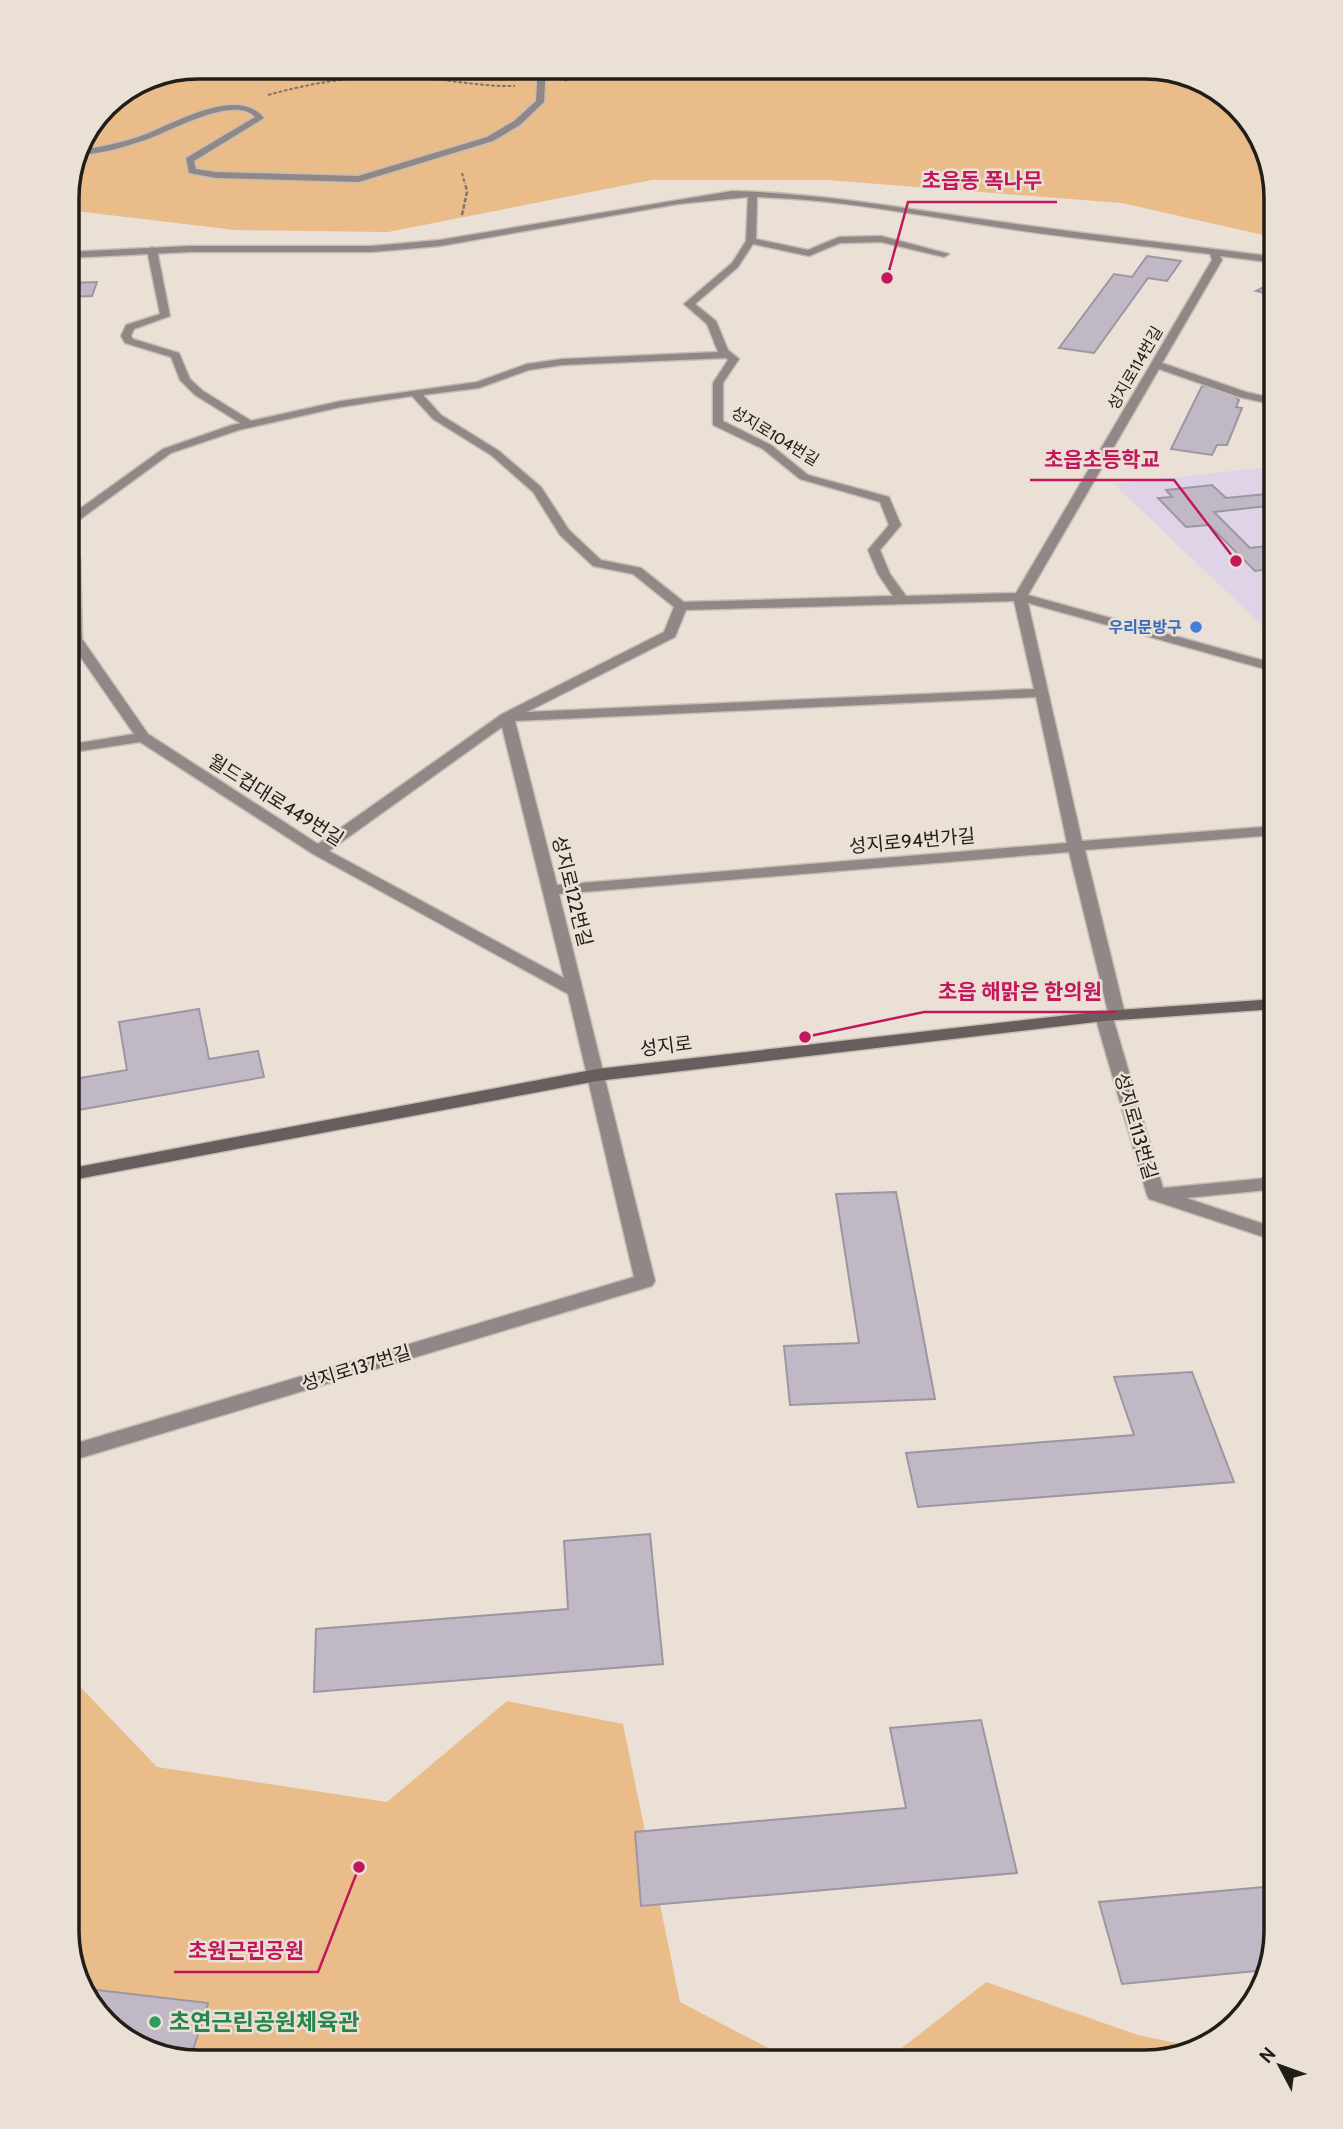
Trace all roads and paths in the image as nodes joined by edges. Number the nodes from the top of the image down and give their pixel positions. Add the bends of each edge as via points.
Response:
1 (356, 79) edge
2 (431, 79) edge
3 (541, 79) edge
4 (569, 79) edge
5 (541, 86) junction
6 (224, 107) junction
7 (89, 152) edge
8 (424, 160) junction
9 (753, 194) junction
10 (751, 242) junction
11 (440, 243) junction
12 (152, 250) junction
13 (1213, 251) junction
14 (79, 254) edge
15 (944, 254) dead end
16 (1264, 258) edge
17 (728, 355) junction
18 (1157, 365) junction
19 (415, 392) junction
20 (1264, 399) edge
21 (248, 424) junction
22 (79, 514) edge
23 (1020, 597) junction
24 (902, 600) junction
25 (681, 606) junction
26 (79, 645) edge
27 (1264, 666) edge
28 (1040, 693) junction
29 (507, 717) junction
30 (143, 737) junction
31 (79, 747) edge
32 (1264, 831) edge
33 (1076, 847) junction
34 (318, 851) junction
35 (550, 890) junction
36 (574, 990) junction
37 (1264, 1005) edge
38 (1111, 1015) junction
39 (597, 1075) junction
40 (79, 1173) edge
41 (1264, 1184) edge
42 (1156, 1195) junction
43 (1264, 1231) edge
44 (645, 1280) joint
45 (79, 1450) edge

1 - 6 path via 291,88
2 - 5 path via 491,87
3 - 5 street
4 - 5 path via 560,85
5 - 8 street via 540,102 517,123 490,139
6 - 7 street via 141,139
6 - 8 street via 253,110 260,118 189,160 192,171 359,178
8 - 11 path via 455,165 464,174 467,192 458,232
9 - 10 street
9 - 11 street via 678,201
9 - 13 street via 883,206
10 - 15 street via 809,253 839,240 881,240
10 - 17 street via 735,265 689,304 712,323
11 - 12 street via 372,249
12 - 14 street
12 - 21 street via 165,316 130,327 129,341 175,355 185,380
13 - 16 street
13 - 18 street, 성지로114번길 via 1217,260
17 - 19 street via 562,362 527,368 479,385
17 - 24 street, 성지로104번길 via 734,359 718,383 717,422 766,447 804,477 885,500 895,525 874,550
18 - 20 street
18 - 23 street, 성지로114번길
19 - 21 street
19 - 25 street via 437,417 495,453 537,490 564,532 597,563 637,571
21 - 22 street via 167,451
23 - 24 street
23 - 27 street
23 - 28 street
24 - 25 street
25 - 29 street via 670,634
26 - 30 street, 월드컵대로449번길
28 - 29 street
28 - 33 street
29 - 34 street
29 - 35 street, 성지로122번길
30 - 31 street
30 - 34 street, 월드컵대로449번길
32 - 33 street, 성지로94번가길
33 - 35 street, 성지로94번가길
33 - 38 street
34 - 36 street, 월드컵대로449번길
35 - 36 street, 성지로122번길
36 - 39 street, 성지로122번길
37 - 38 main road, 성지로
38 - 39 main road, 성지로
38 - 42 street, 성지로113번길
39 - 40 main road, 성지로
39 - 44 street, 성지로122번길
41 - 42 street
42 - 43 street, 성지로113번길
44 - 45 street, 성지로137번길

